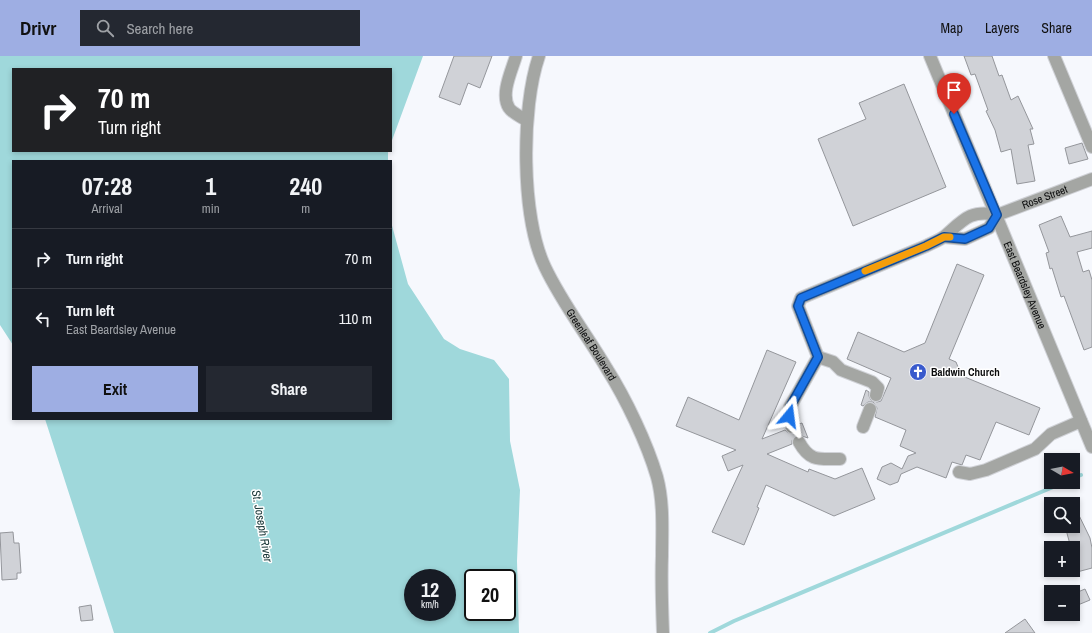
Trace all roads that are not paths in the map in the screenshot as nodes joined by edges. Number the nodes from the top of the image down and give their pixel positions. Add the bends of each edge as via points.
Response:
1 (516, 56) edge
2 (539, 56) edge
3 (930, 56) edge
4 (1054, 56) edge
5 (527, 121) junction
6 (1092, 146) edge
7 (1092, 179) edge
8 (997, 215) junction
9 (944, 237) junction
10 (818, 357) junction
11 (876, 395) dead end
12 (870, 409) dead end
13 (1081, 421) junction
14 (792, 427) tunnel mouth
15 (863, 427) dead end
16 (799, 442) tunnel mouth
17 (1092, 447) edge
18 (840, 459) dead end
19 (959, 472) dead end
20 (663, 633) edge

1 - 5 street via 506,90 507,102 510,109
2 - 5 street, Greenleaf Boulevard
3 - 8 street, East Beardsley Avenue
4 - 6 street
5 - 20 street, Greenleaf Boulevard via 526,168 531,221 544,266 608,370 635,422 657,477 662,506
7 - 8 street, Rose Street
8 - 9 street via 983,212 960,221
8 - 9 street via 989,228 965,239
8 - 13 street, East Beardsley Avenue
9 - 10 street via 801,298 798,306
10 - 11 street via 833,362 841,370 872,382 878,388
10 - 14 street via 790,407
12 - 15 street
13 - 17 street, East Beardsley Avenue
13 - 19 street via 1051,434 1035,449 986,470 970,474
16 - 18 street via 804,452 815,460

